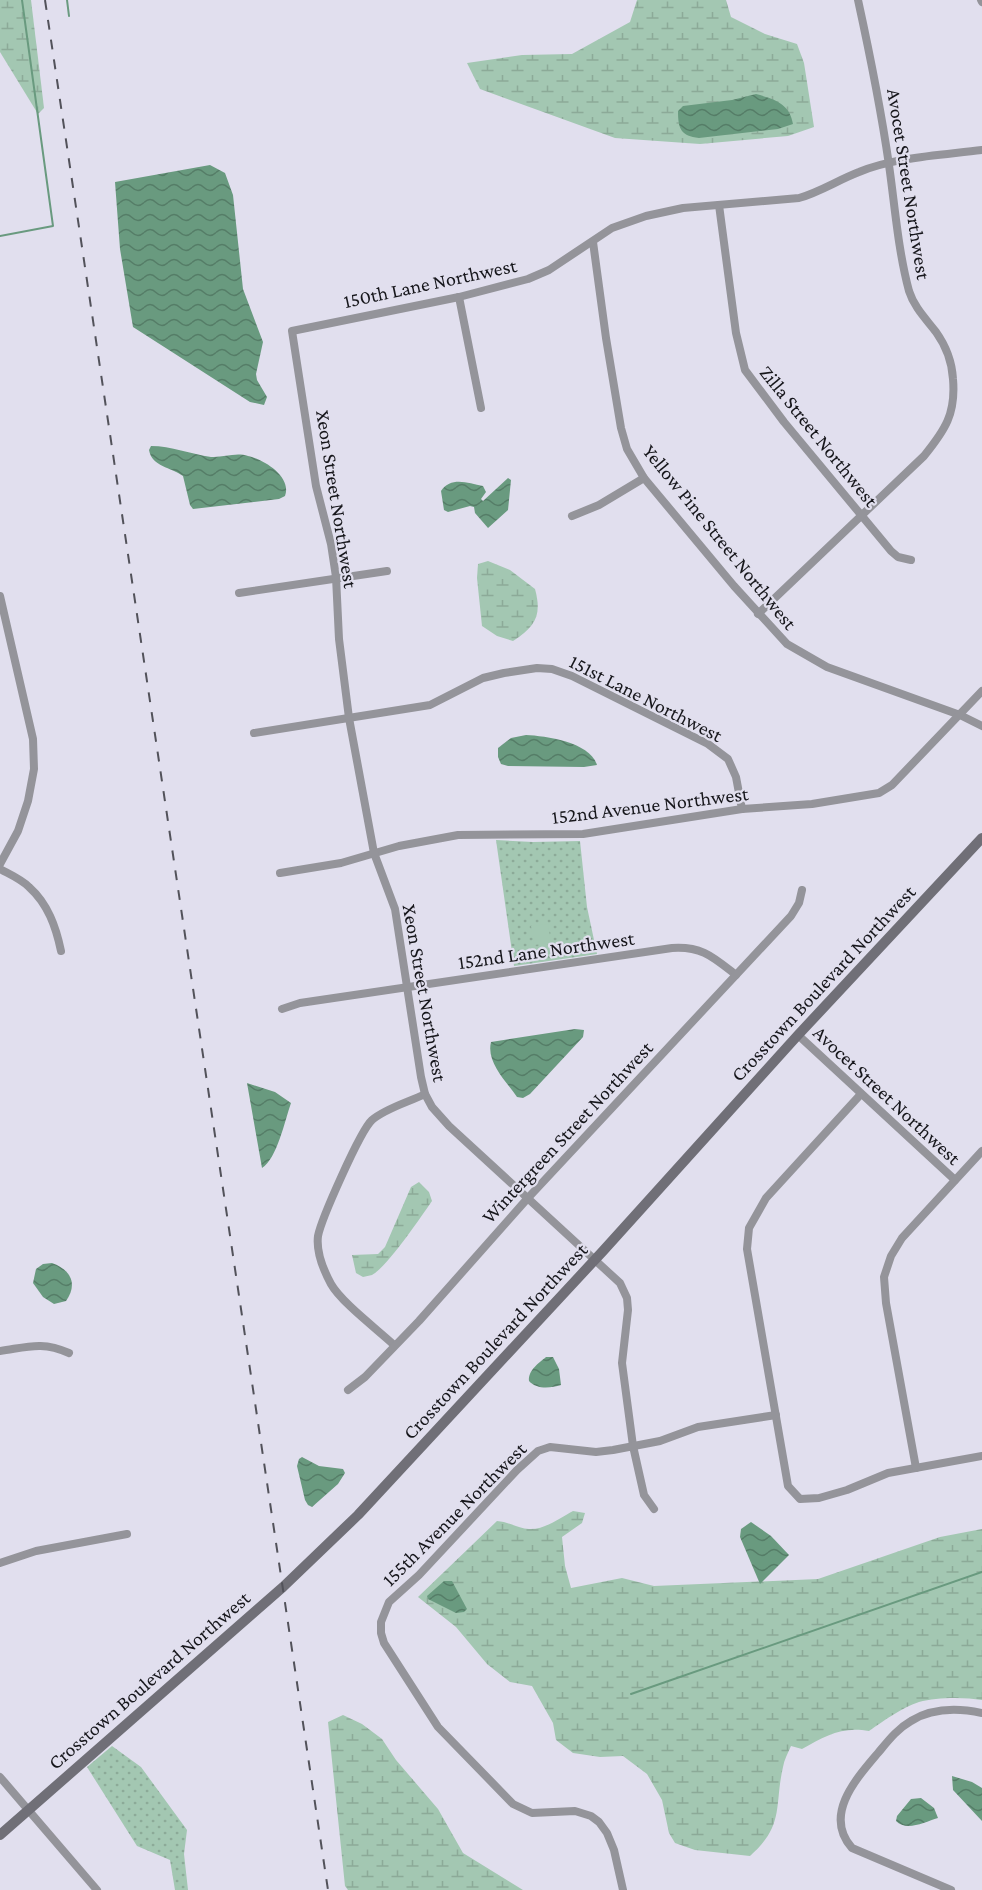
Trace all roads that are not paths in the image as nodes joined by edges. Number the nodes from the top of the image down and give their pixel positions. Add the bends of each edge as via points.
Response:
1 (858, 0) edge
2 (982, 150) edge
3 (889, 164) junction
4 (719, 205) junction
5 (593, 242) junction
6 (459, 297) junction
7 (292, 331) joint
8 (481, 408) dead end
9 (644, 478) junction
10 (572, 516) dead end
11 (861, 516) junction
12 (911, 560) dead end
13 (387, 571) dead end
14 (336, 577) junction
15 (239, 592) dead end
16 (0, 596) edge
17 (758, 614) junction
18 (982, 691) edge
19 (960, 715) junction
20 (349, 718) junction
21 (982, 726) edge
22 (254, 733) dead end
23 (741, 808) junction
24 (982, 837) edge
25 (374, 852) junction
26 (0, 864) edge
27 (0, 869) edge
28 (280, 873) dead end
29 (802, 890) dead end
30 (61, 951) dead end
31 (736, 975) junction
32 (406, 987) junction
33 (282, 1009) dead end
34 (798, 1035) junction
35 (425, 1094) junction
36 (861, 1094) junction
37 (982, 1151) edge
38 (955, 1180) junction
39 (527, 1199) junction
40 (595, 1259) junction
41 (394, 1345) junction
42 (0, 1351) edge
43 (69, 1353) dead end
44 (348, 1390) dead end
45 (776, 1414) junction
46 (633, 1446) junction
47 (982, 1456) edge
48 (916, 1468) junction
49 (654, 1509) dead end
50 (127, 1534) dead end
51 (0, 1563) edge
52 (982, 1713) edge
53 (0, 1777) edge
54 (28, 1810) junction
55 (0, 1835) edge
56 (98, 1890) edge
57 (623, 1890) edge
58 (951, 1890) edge

1 - 3 street, Avocet Street Northwest
2 - 3 street, 150th Lane Northwest
3 - 4 street, 150th Lane Northwest via 860,171 799,198
3 - 11 street, Avocet Street Northwest via 901,260 910,295 946,351 953,378 952,412 924,456
4 - 5 street, 150th Lane Northwest via 645,216 612,228
4 - 11 street, Zilla Street Northwest via 736,333 745,370
5 - 6 street, 150th Lane Northwest via 528,279
5 - 9 street, Yellow Pine Street Northwest via 621,428 627,449
6 - 7 street, 150th Lane Northwest
6 - 8 street
7 - 14 street, Xeon Street Northwest via 316,486
9 - 10 street
9 - 17 street, Yellow Pine Street Northwest
11 - 12 street, Zilla Street Northwest via 891,551
11 - 17 street
13 - 14 street
14 - 15 street
14 - 20 street, Xeon Street Northwest
16 - 26 street via 33,739 34,769 18,831
17 - 19 street, Yellow Pine Street Northwest via 787,644 827,667
18 - 19 street
19 - 21 street, Yellow Pine Street Northwest
19 - 23 street, 152nd Avenue Northwest via 892,785 879,793 812,804
20 - 22 street, 151st Lane Northwest
20 - 23 street, 151st Lane Northwest via 430,705 483,678 552,669 708,744 728,759 736,777
20 - 25 street, Xeon Street Northwest
23 - 25 street, 152nd Avenue Northwest via 583,834 458,835
24 - 34 street, Crosstown Boulevard Northwest
25 - 28 street, 152nd Avenue Northwest via 341,863
25 - 32 street, Xeon Street Northwest via 395,909
27 - 30 street via 29,886 45,907 57,929
29 - 31 street, Wintergreen Street Northwest via 791,916
31 - 32 street, 152nd Lane Northwest via 713,957 688,947
31 - 39 street, Wintergreen Street Northwest
32 - 33 street, 152nd Lane Northwest
32 - 35 street, Xeon Street Northwest
34 - 36 street, Avocet Street Northwest
34 - 40 street, Crosstown Boulevard Northwest
35 - 39 street, Xeon Street Northwest via 441,1118
35 - 41 street via 385,1112 366,1127 318,1237 319,1255 332,1286
36 - 38 street, Avocet Street Northwest
36 - 45 street via 766,1198 750,1228 747,1249
37 - 38 street
38 - 48 street via 902,1238 884,1277
39 - 40 street, Xeon Street Northwest
39 - 41 street, Wintergreen Street Northwest
40 - 46 street, Xeon Street Northwest via 614,1275 627,1298 622,1363
40 - 54 street, Crosstown Boulevard Northwest via 328,1544
41 - 44 street, Wintergreen Street Northwest
42 - 43 street via 44,1345
45 - 46 street, 155th Avenue Northwest via 698,1427
45 - 48 street via 788,1486 800,1498 819,1498 888,1473
46 - 49 street, Xeon Street Northwest via 644,1495
46 - 57 street, 155th Avenue Northwest via 596,1452 538,1450 389,1602 381,1622 384,1643 432,1719 513,1804 532,1813 575,1811 591,1815 599,1822 614,1850
47 - 48 street
50 - 51 street via 36,1551
52 - 58 street via 952,1709 927,1713 911,1721 896,1732 859,1775 841,1810 840,1826 852,1848
53 - 54 street
54 - 55 street, Crosstown Boulevard Northwest
54 - 56 street

